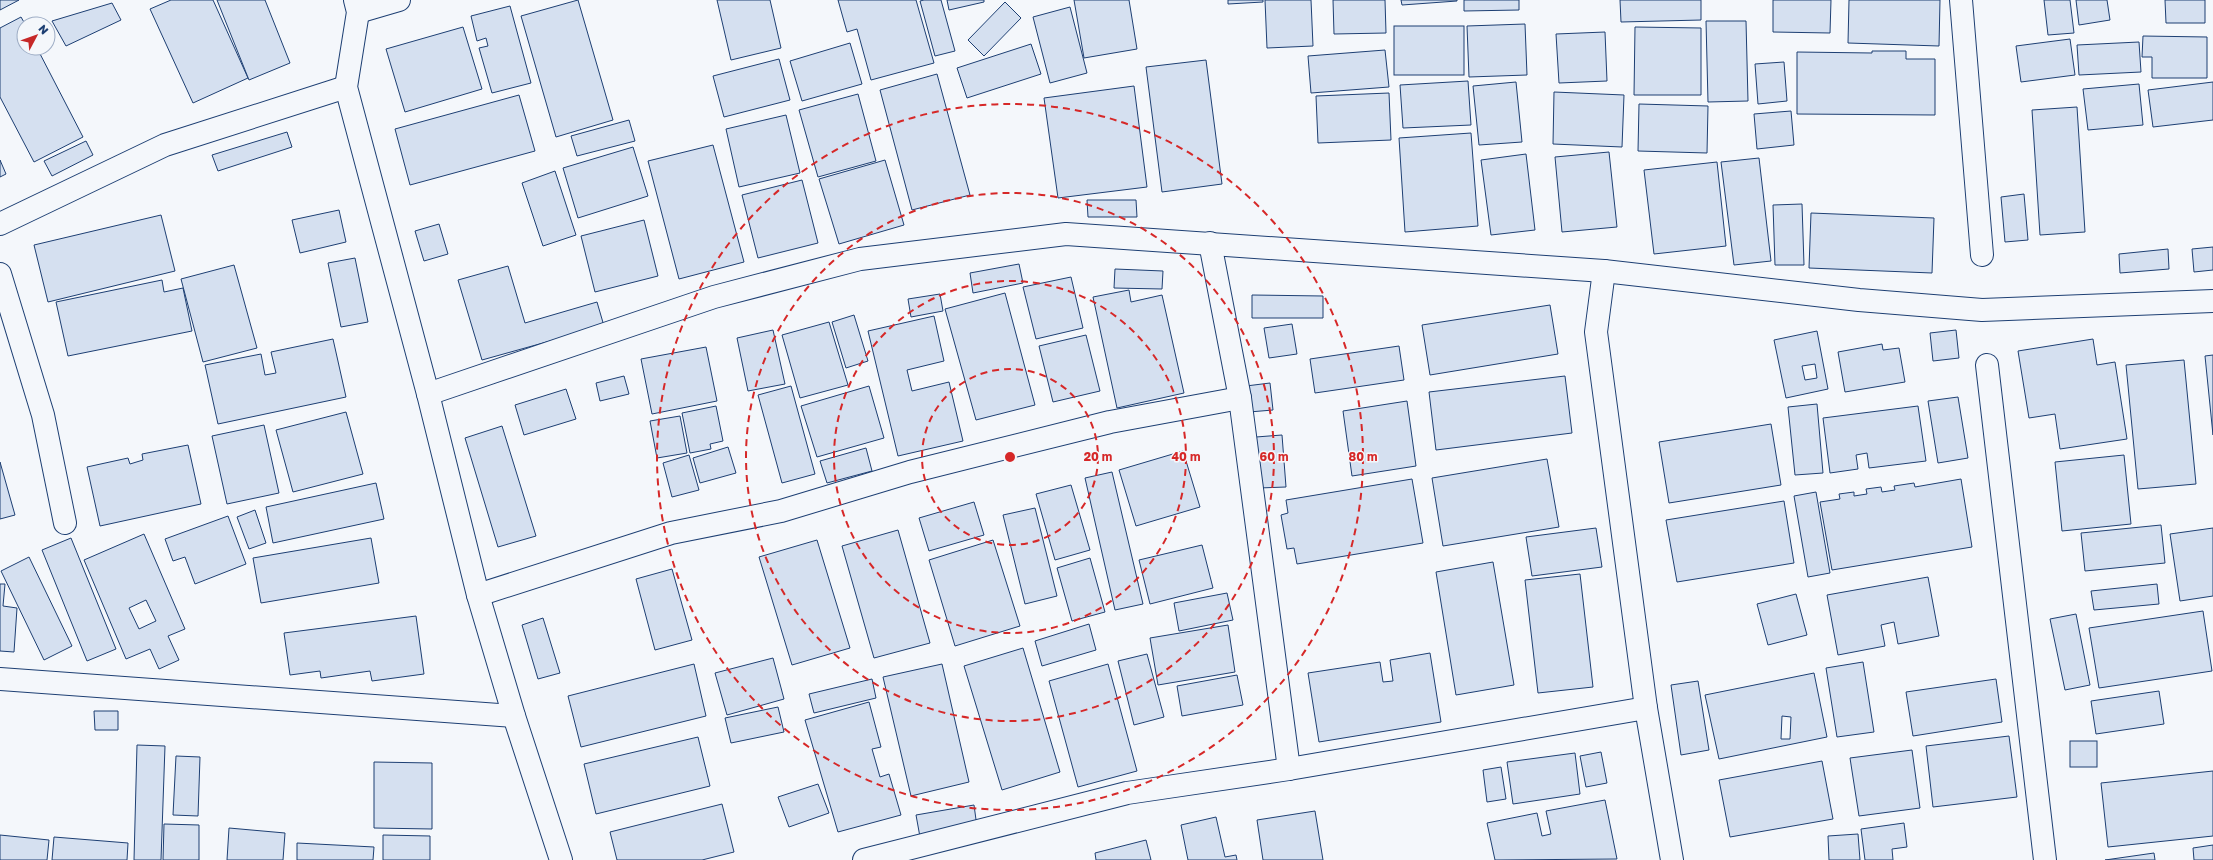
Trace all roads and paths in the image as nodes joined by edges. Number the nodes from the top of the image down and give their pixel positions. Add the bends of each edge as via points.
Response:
1 (399, 0) edge
2 (1961, 0) edge
3 (356, 6) edge
4 (346, 87) junction
5 (0, 224) edge
6 (1210, 243) junction
7 (1982, 255) dead end
8 (1604, 271) junction
9 (0, 274) edge
10 (2213, 301) edge
11 (1987, 365) dead end
12 (428, 394) junction
13 (1240, 398) junction
14 (65, 523) dead end
15 (478, 595) junction
16 (0, 679) edge
17 (1646, 708) junction
18 (514, 716) junction
19 (1289, 769) junction
20 (561, 860) edge
21 (864, 860) edge
22 (1672, 860) edge
23 (2045, 860) edge

1 - 3 street
2 - 7 street
3 - 4 street
4 - 5 street via 165,146
4 - 12 street
6 - 8 street
6 - 12 street via 1066,234 860,259 714,297
6 - 13 street
8 - 10 street via 1860,300 1982,310
8 - 17 street via 1596,332
9 - 14 street via 43,415
11 - 23 street
12 - 15 street
13 - 15 street via 1110,422 910,472 781,511 671,533
13 - 19 street
15 - 18 street
16 - 18 street
17 - 19 street
17 - 22 street
18 - 20 street
19 - 21 street via 1127,793

